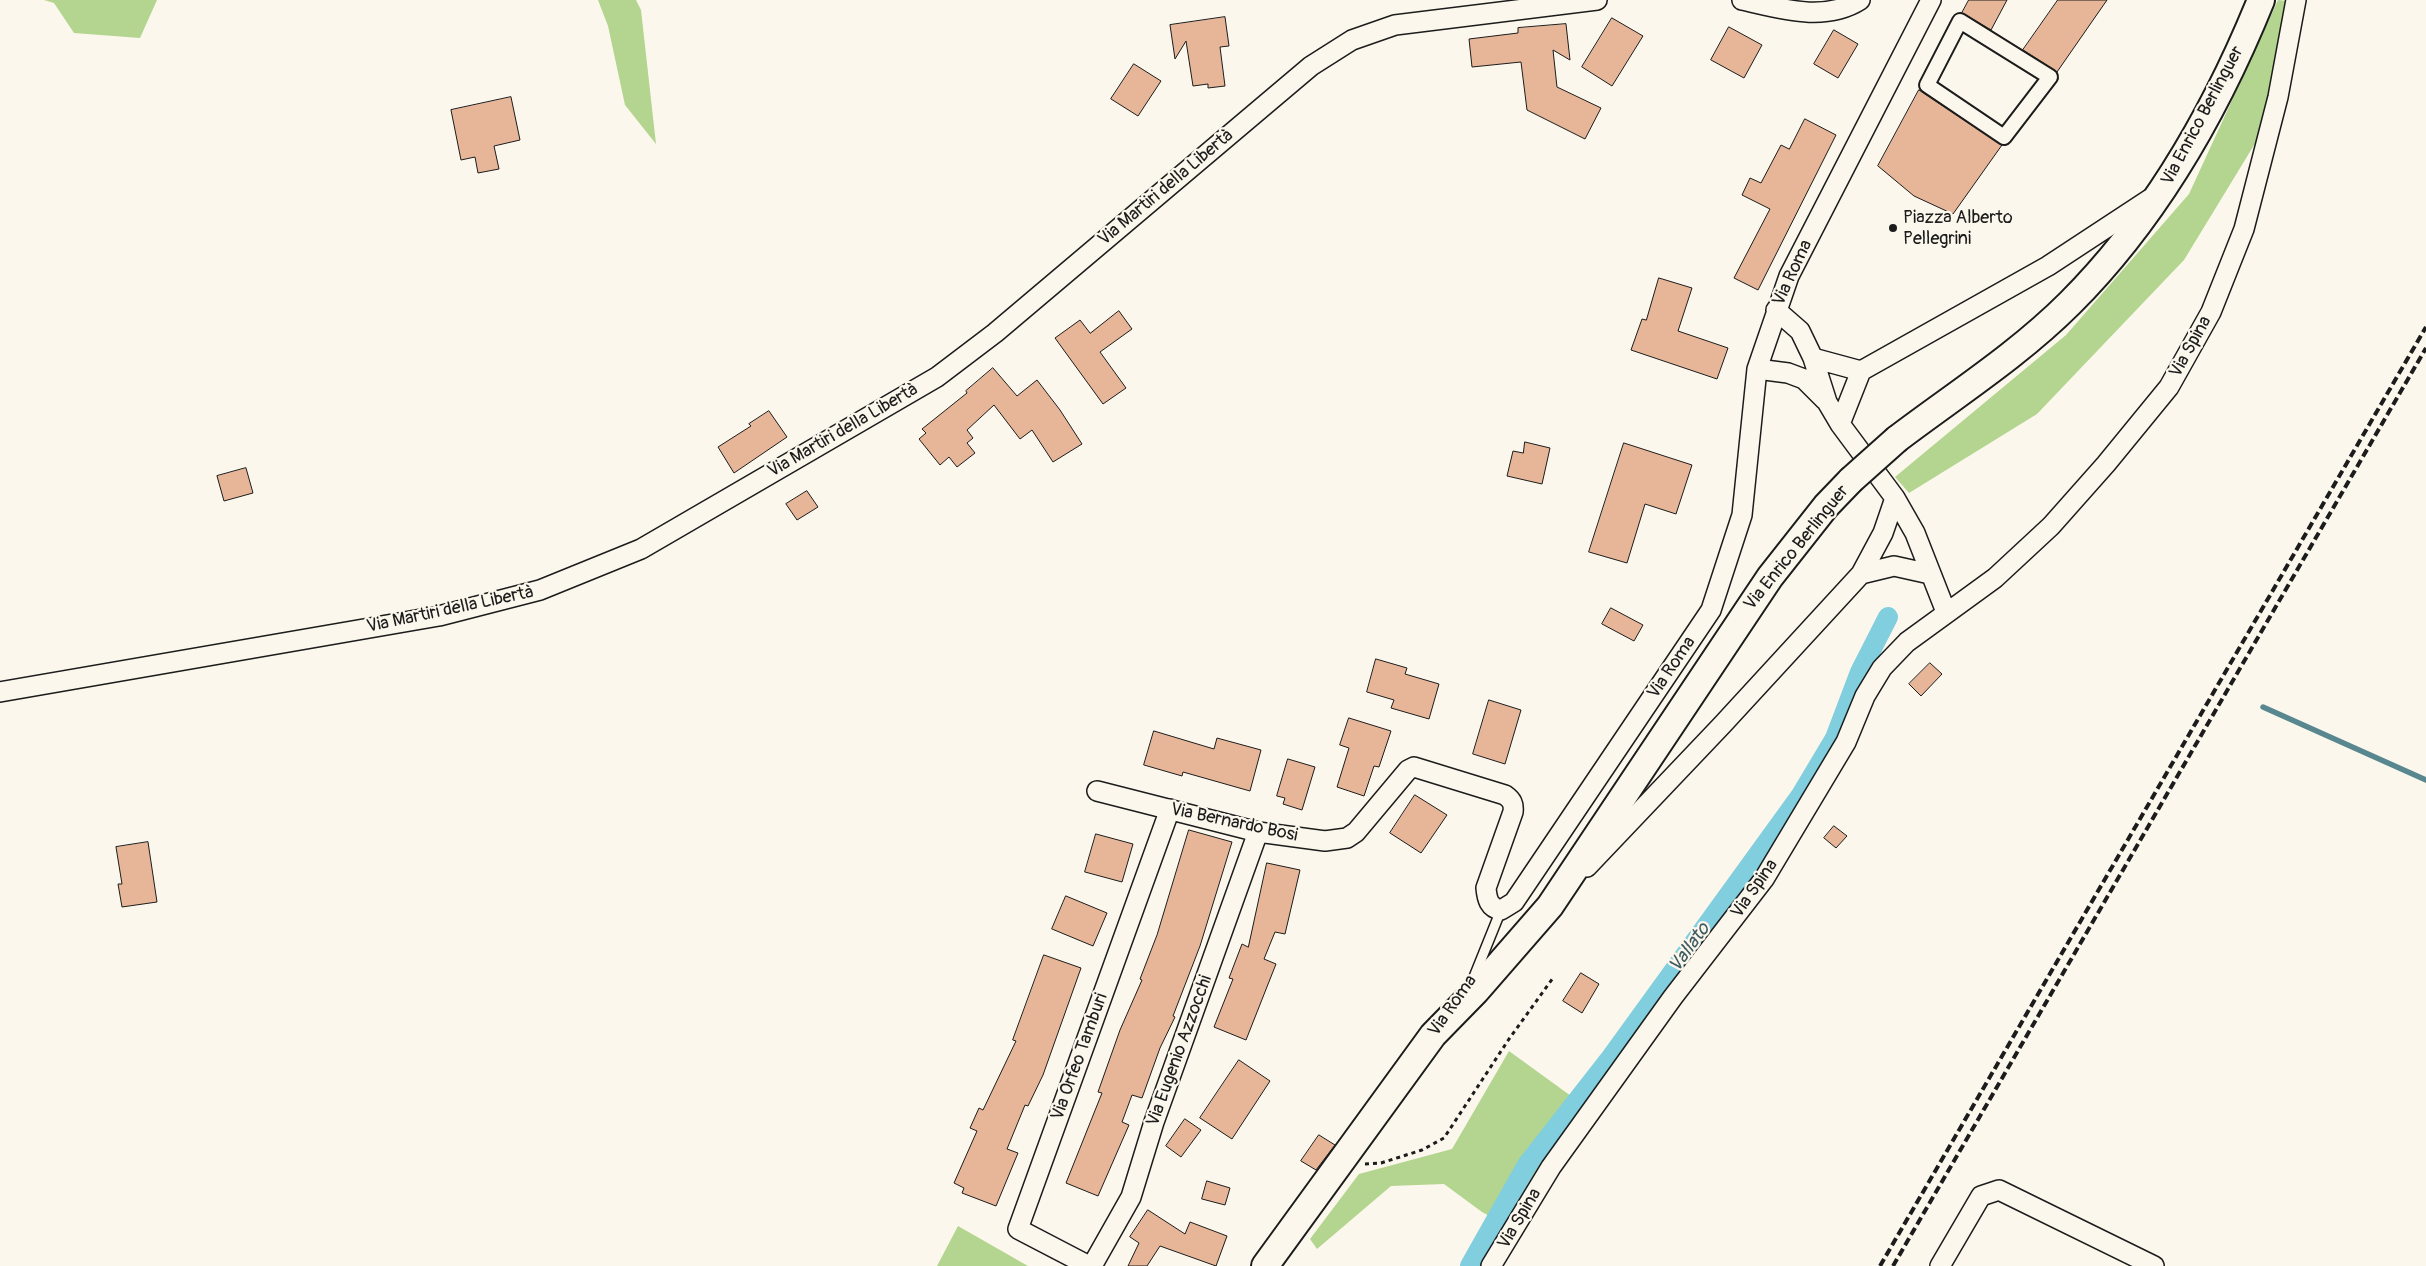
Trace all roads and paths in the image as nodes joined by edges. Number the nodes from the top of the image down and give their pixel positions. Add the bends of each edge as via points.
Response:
1 (1597, 0) edge
2 (1742, 0) edge
3 (1860, 0) edge
4 (1931, 0) edge
5 (2261, 0) edge
6 (2296, 0) edge
7 (1927, 85) joint
8 (2162, 192) junction
9 (1776, 310) junction
10 (1813, 358) junction
11 (1757, 368) junction
12 (1861, 371) junction
13 (1827, 402) junction
14 (1840, 424) junction
15 (1895, 498) junction
16 (1860, 574) junction
17 (1930, 574) junction
18 (1946, 612) junction
19 (0, 692) edge
20 (1097, 791) dead end
21 (1170, 809) junction
22 (1258, 832) junction
23 (1550, 906) junction
24 (1502, 910) junction
25 (1553, 978) dead end
26 (1433, 1036) junction
27 (1341, 1159) junction
28 (1091, 1266) edge
29 (1265, 1266) edge
30 (1491, 1266) edge
31 (1940, 1266) edge
32 (2154, 1266) edge

1 - 19 street, Via Martiri della Libertà via 1396,25 1352,40 1311,66 995,333 937,377 642,548 540,590 439,616
2 - 3 street via 1818,13
4 - 9 street, Via Roma via 1789,276
5 - 8 main road, Via Enrico Berlinguer via 2197,133
6 - 18 street, Via Spina via 2278,97 2244,229 2211,312 2174,378 2106,464 2051,526 1995,578
7 - 7 street via 2004,136 2050,77 1960,21
8 - 12 street via 2048,266
8 - 23 main road, Via Enrico Berlinguer, bridge via 2119,250 2069,304 2016,350 1897,439 1826,506 1770,577
9 - 10 street via 1800,332
9 - 11 street, Via Roma
10 - 12 street
10 - 13 street
11 - 13 street via 1804,379
11 - 24 street, Via Roma via 1742,515 1711,610 1514,902
12 - 14 street
13 - 14 street
14 - 15 street
15 - 16 street via 1883,533
15 - 17 street via 1915,533
16 - 17 street via 1894,566
16 - 23 street
17 - 18 street
18 - 30 street, Via Spina via 1907,642 1882,668 1865,696 1846,742 1764,879 1673,997 1551,1167
20 - 21 street, Via Bernardo Bosi
21 - 22 street, Via Bernardo Bosi
21 - 28 street, Via Orfeo Tamburi via 1018,1229
22 - 24 street, Via Bernardo Bosi via 1325,841 1347,838 1356,832 1399,778 1414,767 1505,795 1514,805 1513,812 1486,888 1490,905
22 - 28 street, Via Eugenio Azzocchi via 1154,1122 1131,1197
23 - 26 main road, Via Enrico Berlinguer via 1476,992
24 - 26 lane, Via Roma via 1478,971
25 - 27 path via 1444,1138 1422,1150 1382,1163 1354,1165
26 - 27 main road, Via Roma
27 - 29 main road, Via Roma
31 - 32 street via 1981,1196 1999,1190

